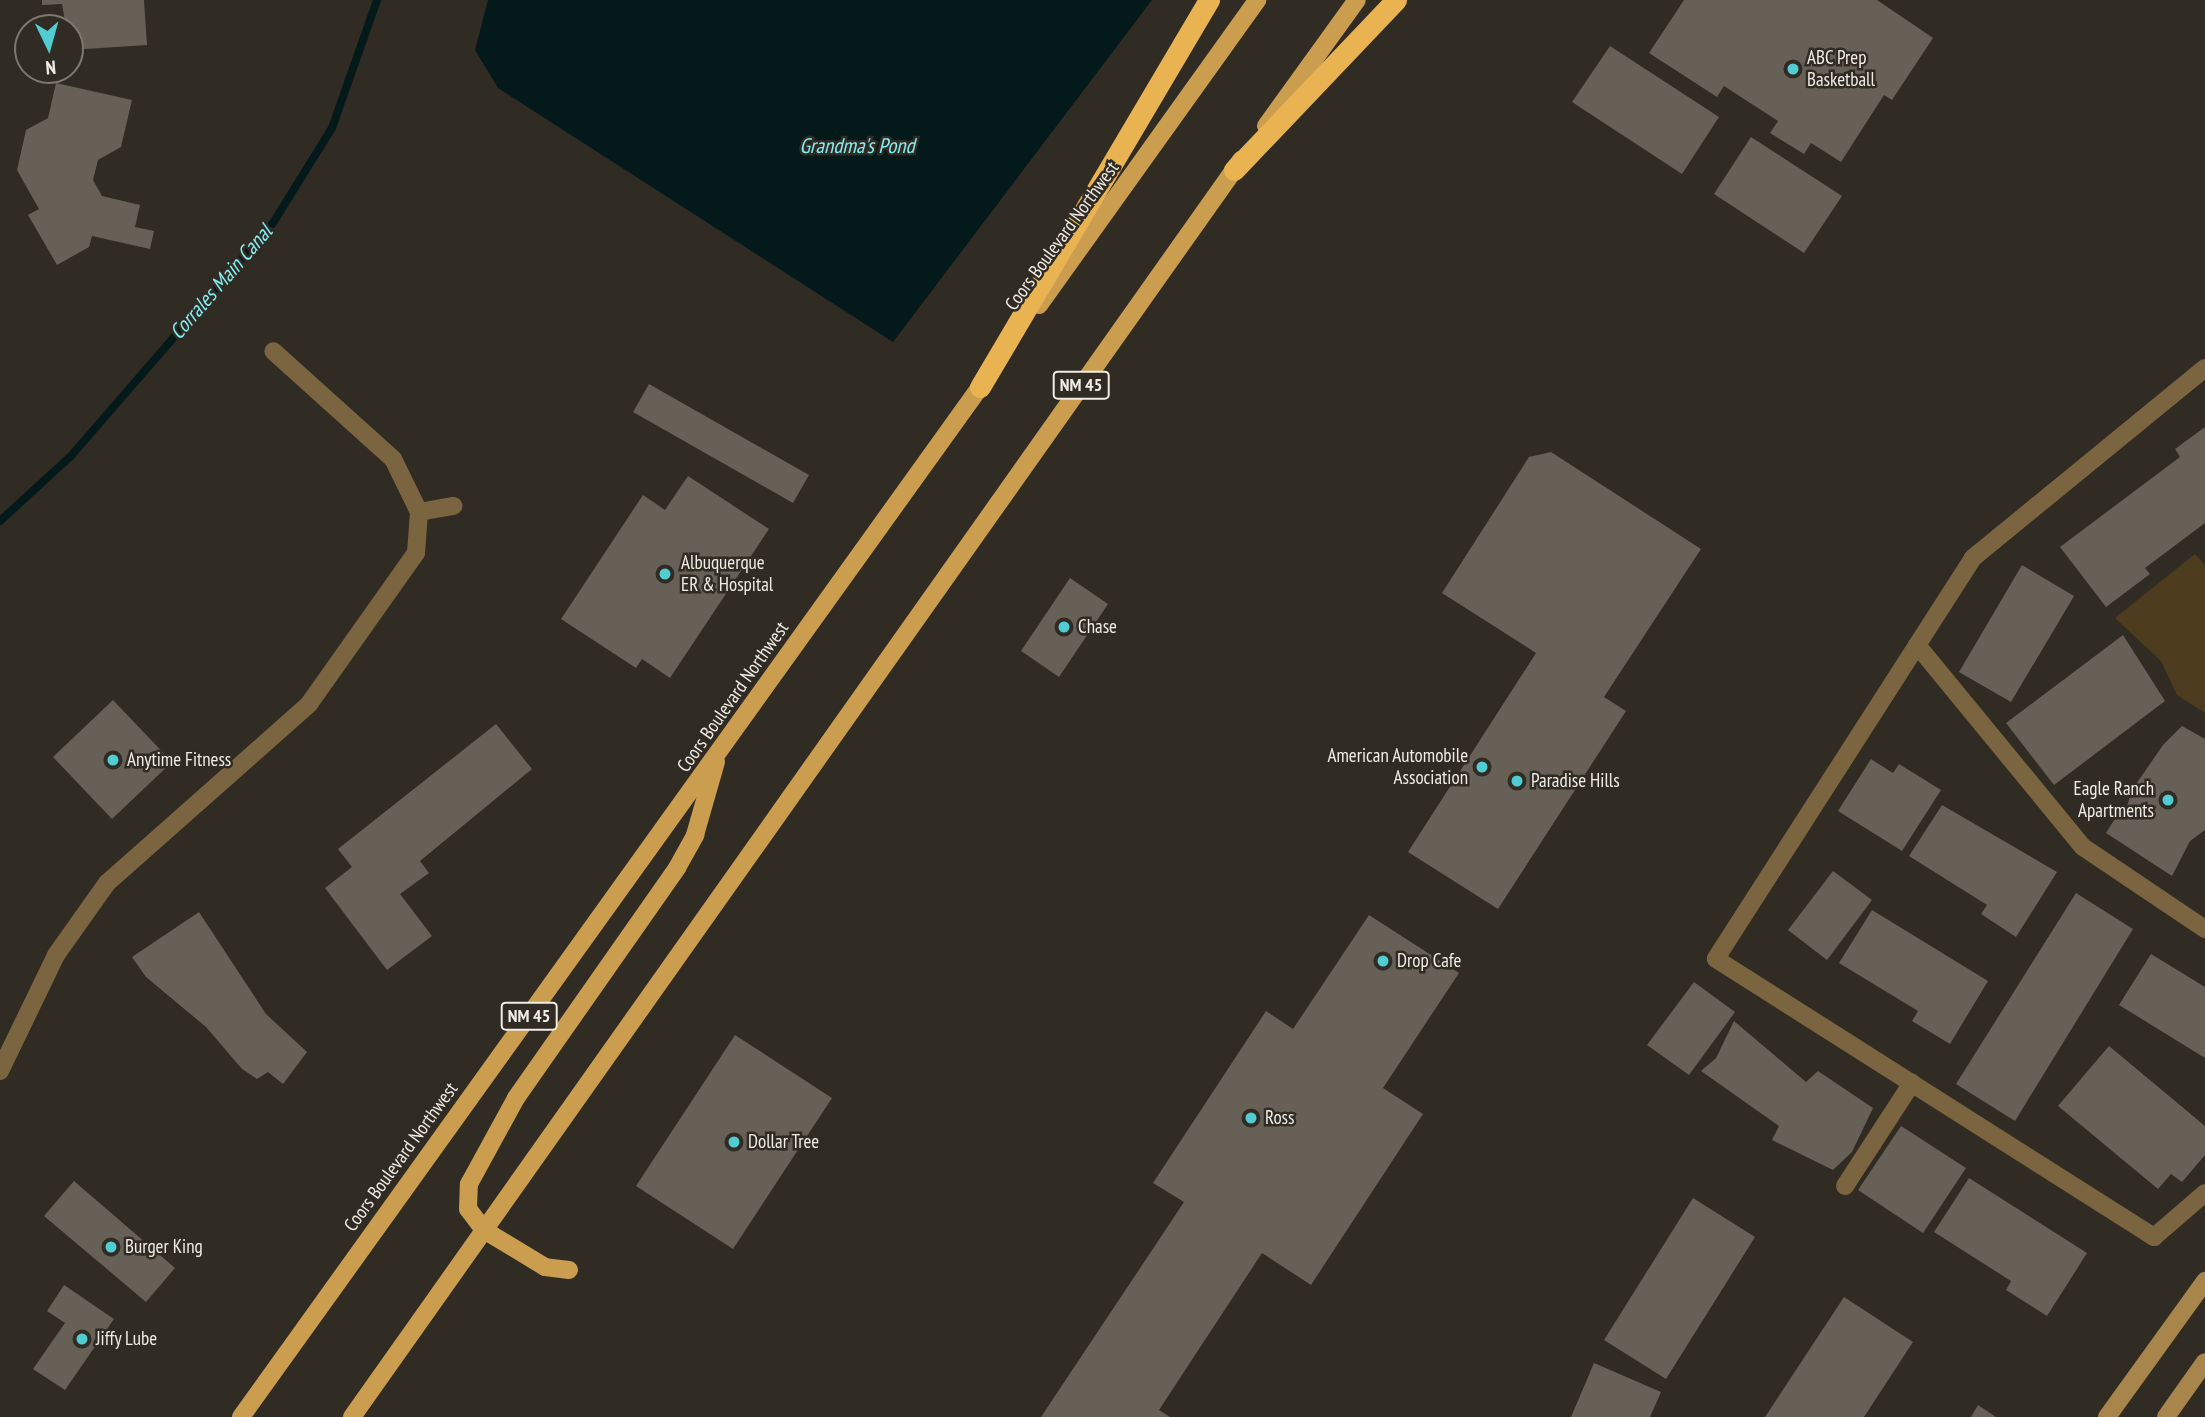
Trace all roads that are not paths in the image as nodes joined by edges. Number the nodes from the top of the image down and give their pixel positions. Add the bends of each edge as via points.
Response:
1 (1209, 0) edge
2 (1257, 0) edge
3 (1357, 0) edge
4 (1396, 0) edge
5 (1234, 170) junction
6 (273, 351) dead end
7 (2205, 368) edge
8 (980, 387) junction
9 (453, 506) dead end
10 (419, 512) junction
11 (1917, 645) junction
12 (718, 755) junction
13 (2205, 929) edge
14 (0, 1071) edge
15 (1912, 1083) junction
16 (1845, 1186) dead end
17 (2205, 1193) edge
18 (484, 1230) junction
19 (569, 1270) dead end
20 (2205, 1281) edge
21 (2205, 1362) edge
22 (241, 1417) edge
23 (352, 1417) edge
24 (2106, 1417) edge
25 (2166, 1417) edge

1 - 8 highway
2 - 8 main road, Coors Boulevard Northwest / NM 45
3 - 5 main road, NM 45
4 - 5 highway
5 - 18 main road, NM 45
6 - 10 street via 393,459
7 - 11 street via 1973,558
8 - 12 main road, Coors Boulevard Northwest / NM 45
9 - 10 street
10 - 14 street via 416,553 408,569 328,680 267,746 168,824 107,883 56,956
11 - 13 street via 2083,847
11 - 15 street via 1716,959
12 - 18 main road via 709,795 677,868 516,1098 475,1168 467,1197
12 - 22 main road, Coors Boulevard Northwest / NM 45
15 - 16 street
15 - 17 street via 2154,1237
18 - 19 main road via 545,1267
18 - 23 main road, NM 45
20 - 24 main road
21 - 25 main road

